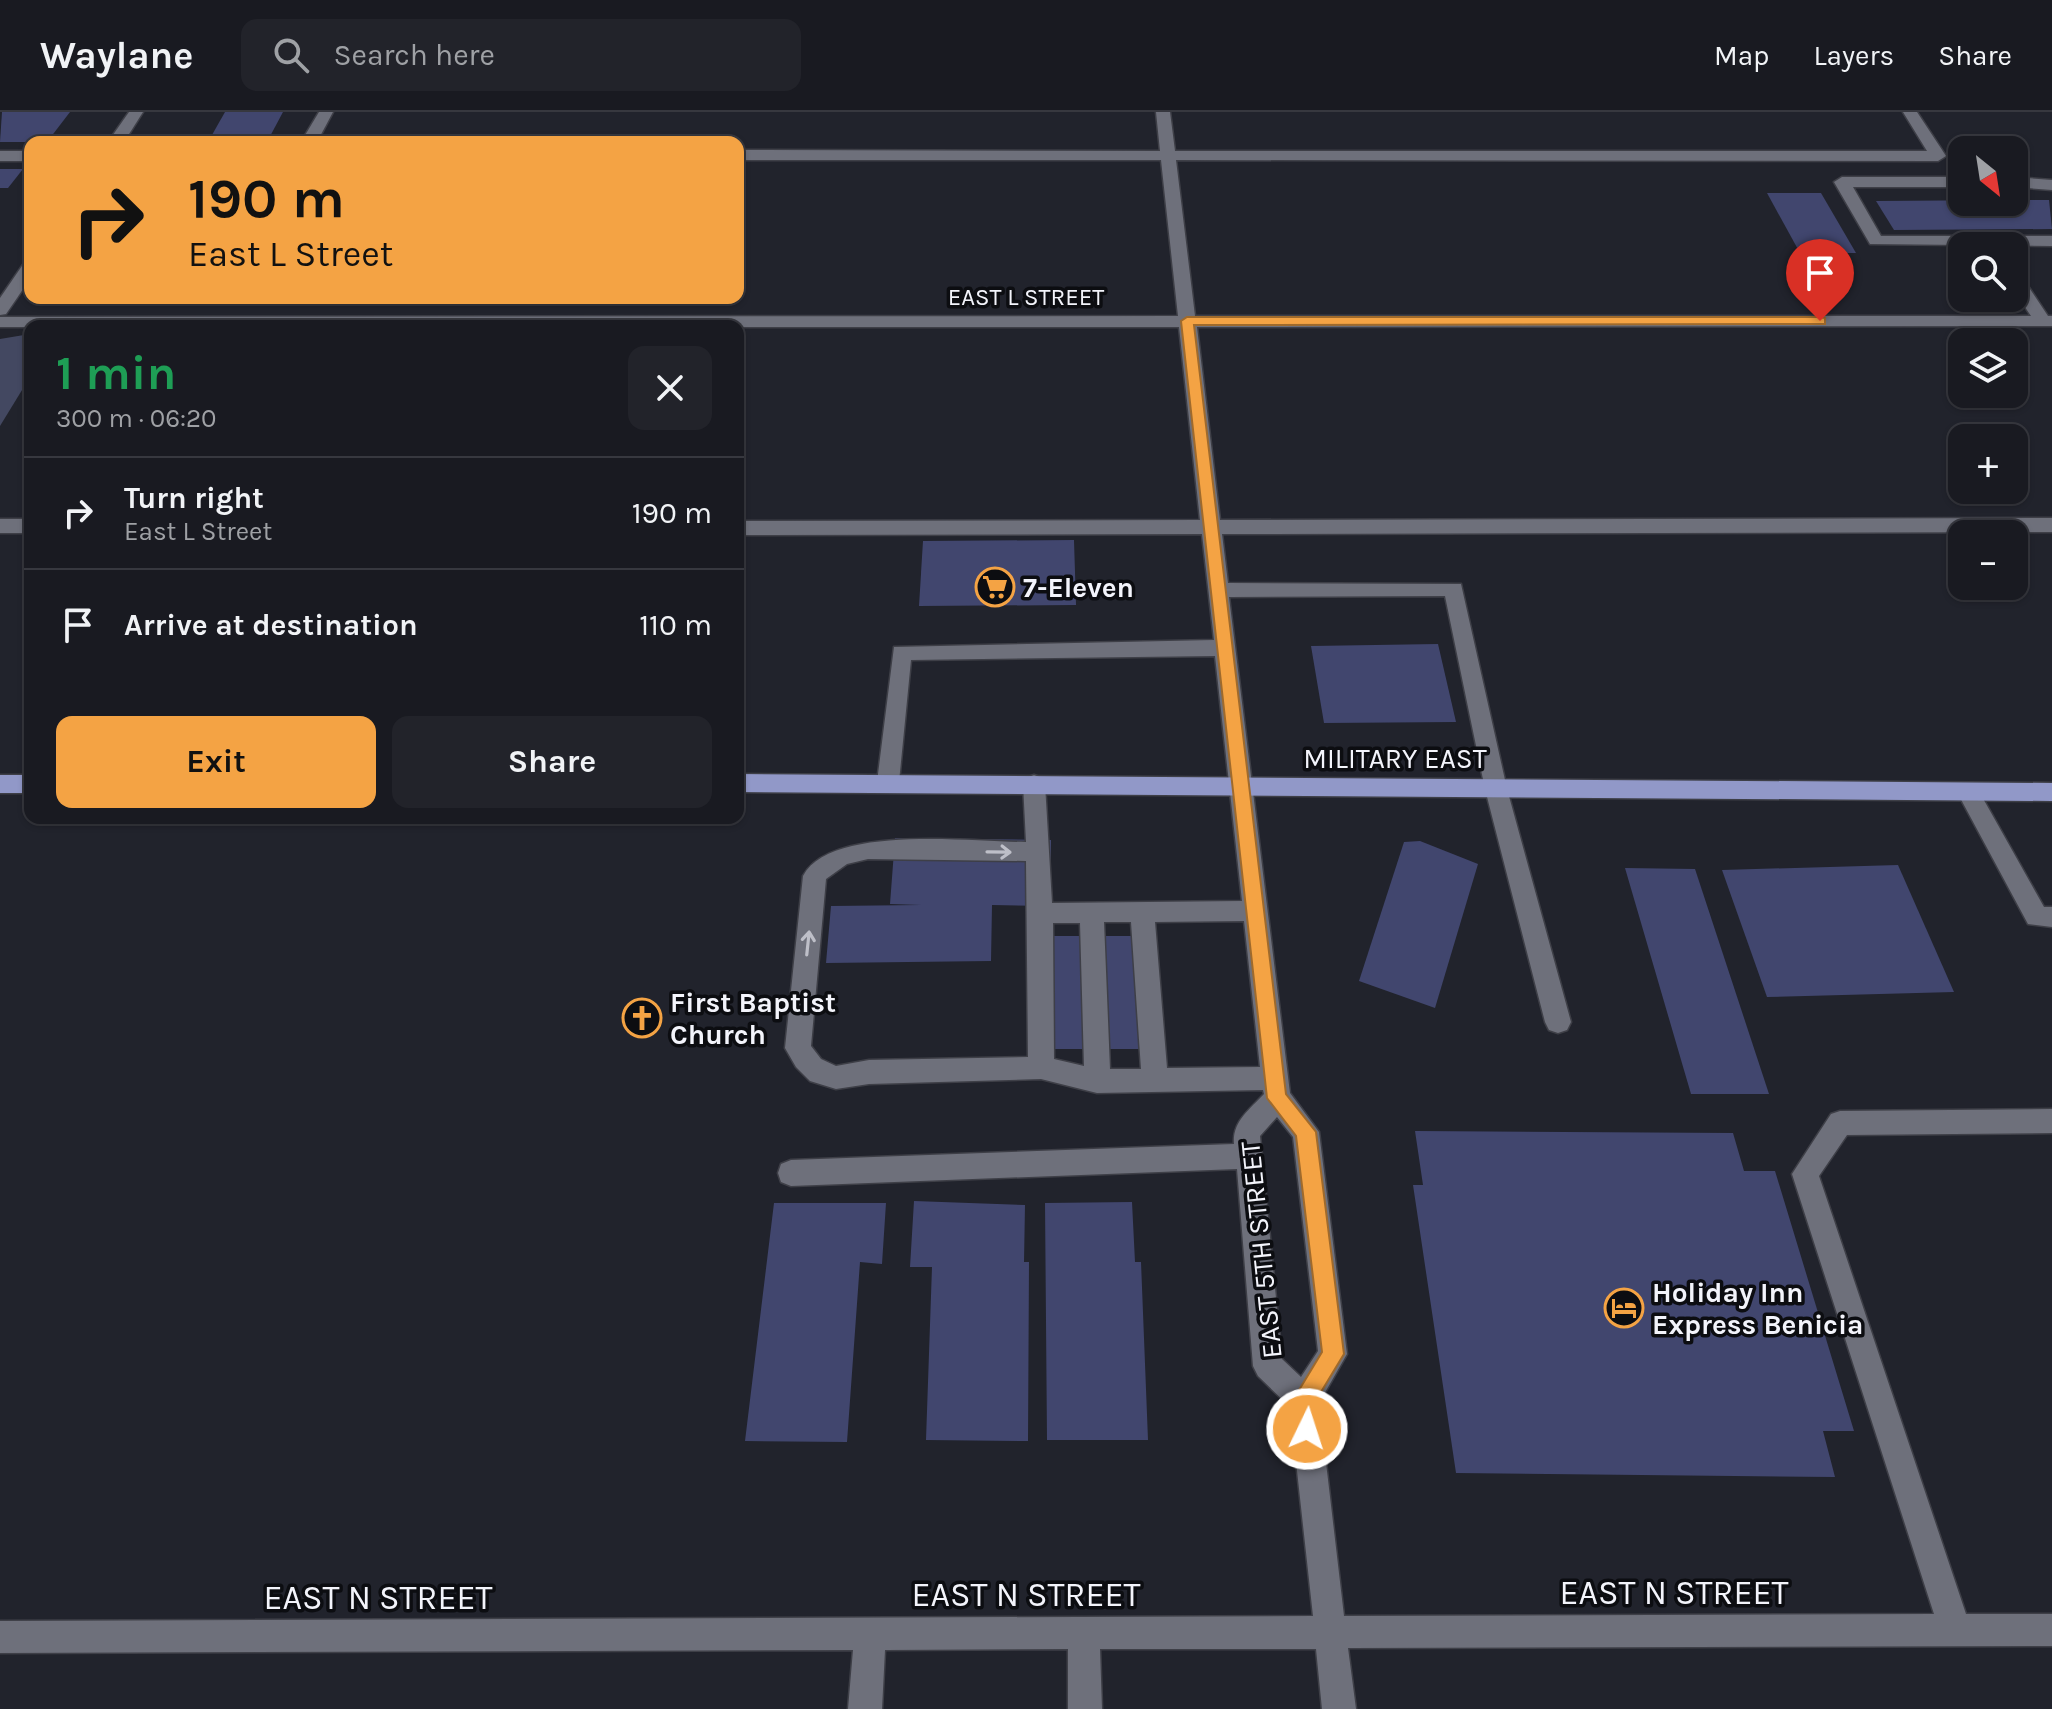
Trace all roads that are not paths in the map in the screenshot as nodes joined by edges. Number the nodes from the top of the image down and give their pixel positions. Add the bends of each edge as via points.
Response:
1 (136, 112) edge
2 (326, 112) edge
3 (1163, 112) edge
4 (1910, 112) edge
5 (120, 136) edge
6 (312, 136) edge
7 (744, 155) edge
8 (1168, 155) junction
9 (0, 156) edge
10 (24, 156) edge
11 (1948, 182) edge
12 (2028, 183) edge
13 (2052, 185) edge
14 (2052, 241) edge
15 (2028, 242) edge
16 (1948, 243) edge
17 (24, 276) edge
18 (2028, 296) edge
19 (0, 310) edge
20 (744, 321) edge
21 (1187, 321) junction
22 (2047, 321) edge
23 (0, 322) edge
24 (24, 322) edge
25 (2052, 525) edge
26 (0, 526) edge
27 (24, 526) edge
28 (744, 528) edge
29 (1211, 528) junction
30 (1218, 590) junction
31 (1225, 648) junction
32 (888, 782) junction
33 (744, 783) edge
34 (0, 784) edge
35 (24, 784) edge
36 (1034, 784) junction
37 (1241, 787) junction
38 (1496, 789) junction
39 (1968, 792) junction
40 (2052, 792) edge
41 (1037, 852) junction
42 (1255, 911) junction
43 (1092, 912) junction
44 (1142, 912) junction
45 (1041, 913) junction
46 (2052, 917) edge
47 (1558, 1022) dead end
48 (1041, 1068) junction
49 (1155, 1079) junction
50 (1097, 1081) junction
51 (1276, 1088) junction
52 (2052, 1121) edge
53 (1249, 1156) junction
54 (791, 1173) dead end
55 (1304, 1400) junction
56 (1955, 1630) junction
57 (2052, 1630) edge
58 (1331, 1632) junction
59 (1084, 1633) junction
60 (870, 1634) junction
61 (0, 1637) edge
62 (865, 1709) edge
63 (1085, 1709) edge
64 (1339, 1709) edge

1 - 5 street
2 - 6 street
3 - 8 street
4 - 8 street via 1938,156
7 - 8 street
8 - 21 street
9 - 10 street
11 - 16 street via 1842,182 1876,241
12 - 13 street
14 - 15 street
17 - 19 street
18 - 22 street
20 - 21 street, EAST L STREET
21 - 22 street, EAST L STREET
21 - 29 street
23 - 24 street, EAST L STREET
25 - 29 street
26 - 27 street
28 - 29 street
29 - 30 street
30 - 31 street
30 - 38 street via 1454,589
31 - 32 street via 901,652
31 - 37 street
32 - 33 main road, MILITARY EAST
32 - 36 main road, MILITARY EAST
34 - 35 main road
36 - 37 main road, MILITARY EAST
36 - 41 street
37 - 38 main road, MILITARY EAST
37 - 42 street
38 - 39 main road, MILITARY EAST
38 - 47 street
39 - 40 main road, MILITARY EAST
39 - 46 street via 2037,917
41 - 45 street
48 -> 41 street via 825,1077 808,1066 798,1048 815,876 823,866 846,853 868,850
42 - 44 street
42 - 51 street
43 - 44 street
43 - 45 street
43 - 50 street
44 - 49 street
45 - 48 street
48 - 50 street
49 - 50 street
49 - 51 street
51 - 53 street, EAST 5TH STREET via 1246,1132
51 - 55 street, EAST 5TH STREET via 1306,1132 1333,1354
52 - 56 street via 1840,1123 1805,1174
53 - 54 street
53 - 55 street, EAST 5TH STREET via 1268,1366
55 - 58 street
56 - 57 street, EAST N STREET
56 - 58 street, EAST N STREET
58 - 59 street, EAST N STREET
58 - 64 street
59 - 60 street, EAST N STREET
59 - 63 street
60 - 61 street, EAST N STREET
60 - 62 street

